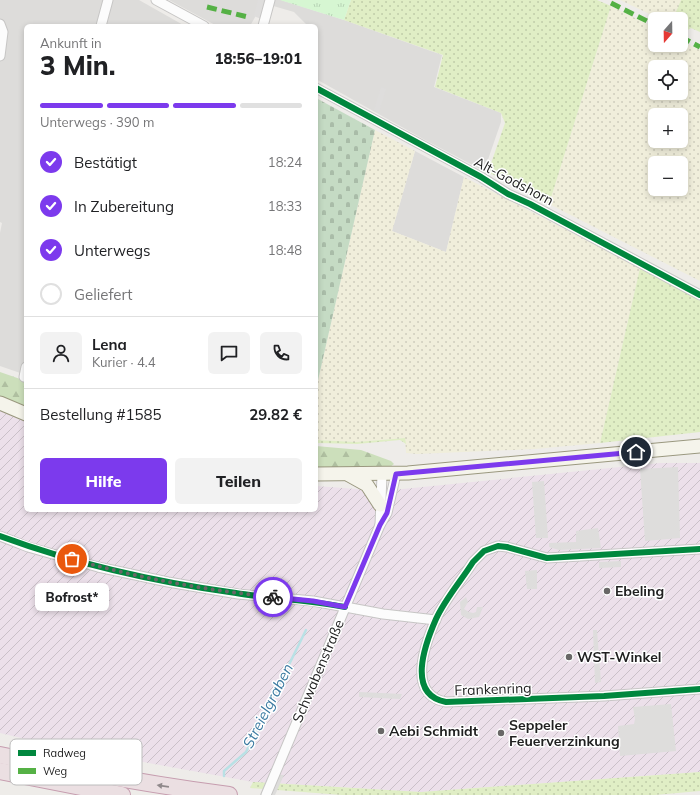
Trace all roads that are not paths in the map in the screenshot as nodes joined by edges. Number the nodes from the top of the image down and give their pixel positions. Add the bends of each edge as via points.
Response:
1 (108, 0) edge
2 (156, 0) edge
3 (270, 0) edge
4 (0, 24) edge
5 (102, 24) edge
6 (200, 24) edge
7 (264, 24) edge
8 (0, 56) edge
9 (318, 89) edge
10 (700, 295) edge
11 (0, 403) edge
12 (24, 413) edge
13 (700, 446) edge
14 (318, 474) edge
15 (396, 474) junction
16 (349, 475) junction
17 (382, 475) junction
18 (380, 505) junction
19 (380, 525) junction
20 (0, 536) edge
21 (700, 549) edge
22 (345, 607) junction
23 (436, 620) junction
24 (700, 689) edge
25 (0, 755) edge
26 (10, 757) edge
27 (0, 771) edge
28 (10, 773) edge
29 (142, 782) edge
30 (71, 785) edge
31 (122, 795) edge
32 (229, 795) edge
33 (266, 795) edge

1 - 5 street
2 - 6 street
3 - 7 street
4 - 8 street via 3,32
9 - 10 street, Alt-Godshorn via 508,194
11 - 12 main road
13 - 15 main road
14 - 16 main road
15 - 17 main road
15 - 19 street, Schwabenstraße via 387,513
16 - 17 main road
16 - 18 main road via 367,486
17 - 18 street, Schwabenstraße
18 - 19 street, Schwabenstraße
19 - 22 street, Schwabenstraße
20 - 22 street via 98,567 168,582 238,594 313,601
21 - 23 street, Frankenring via 547,558 507,547 491,548 473,562
22 - 23 street via 364,612
22 - 33 street, Schwabenstraße
23 - 24 street, Frankenring via 421,672 422,681 426,690 435,698 446,702 573,698
26 -> 25 highway
27 - 28 highway
32 -> 29 highway
30 - 31 highway

